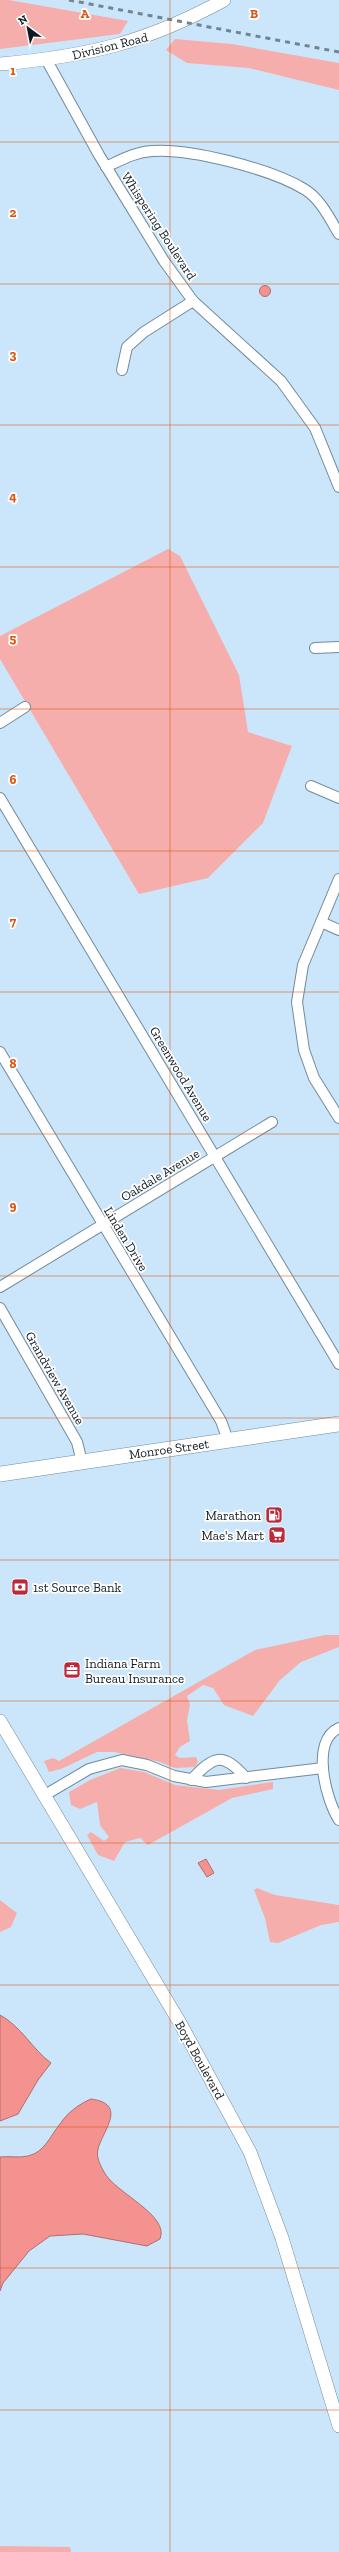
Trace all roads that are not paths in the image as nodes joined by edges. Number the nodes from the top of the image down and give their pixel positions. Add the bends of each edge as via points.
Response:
1 (224, 0) edge
2 (46, 59) junction
3 (0, 64) edge
4 (106, 167) junction
5 (339, 234) edge
6 (193, 300) junction
7 (122, 370) dead end
8 (334, 460) edge
9 (339, 487) edge
10 (339, 647) edge
11 (315, 648) dead end
12 (25, 707) dead end
13 (0, 723) edge
14 (311, 786) dead end
15 (0, 798) edge
16 (339, 798) edge
17 (339, 879) edge
18 (321, 922) junction
19 (339, 930) edge
20 (0, 1052) edge
21 (339, 1118) edge
22 (272, 1122) dead end
23 (215, 1157) junction
24 (102, 1224) junction
25 (0, 1287) edge
26 (0, 1308) edge
27 (339, 1364) edge
28 (339, 1424) edge
29 (228, 1440) junction
30 (82, 1462) junction
31 (0, 1474) edge
32 (0, 1721) edge
33 (339, 1728) edge
34 (323, 1768) junction
35 (246, 1778) junction
36 (191, 1780) junction
37 (45, 1795) junction
38 (339, 1820) edge
39 (339, 2426) edge

1 - 2 street, Division Road via 155,34 106,49
2 - 3 street, Division Road
2 - 4 street, Whispering Boulevard
4 - 5 street via 128,156 151,151 175,152 252,166 305,189 322,207
4 - 6 street, Whispering Boulevard via 164,261
6 - 7 street via 144,332 127,347
6 - 8 street, Whispering Boulevard via 282,381
8 - 9 street, Whispering Boulevard
10 - 11 street
12 - 13 street
14 - 16 street
15 - 23 street, Greenwood Avenue
17 - 18 street
18 - 19 street
18 - 21 street via 303,965 297,1013 304,1050 314,1078
20 - 24 street, Linden Drive
22 - 23 street, Oakdale Avenue
23 - 24 street, Oakdale Avenue
23 - 27 street, Greenwood Avenue
24 - 25 street, Oakdale Avenue
24 - 29 street, Linden Drive via 221,1421
26 - 30 street, Grandview Avenue via 77,1442
28 - 29 main road, Monroe Street
29 - 30 main road, Monroe Street
30 - 31 main road, Monroe Street
32 - 37 street, Boyd Boulevard
33 - 34 street via 326,1741
34 - 35 street
34 - 38 street via 330,1798
35 - 36 street via 206,1782
35 - 36 street via 234,1764 222,1758 212,1760
36 - 37 street via 148,1765 122,1760 89,1769
37 - 39 street, Boyd Boulevard via 191,2043 250,2152 282,2238

